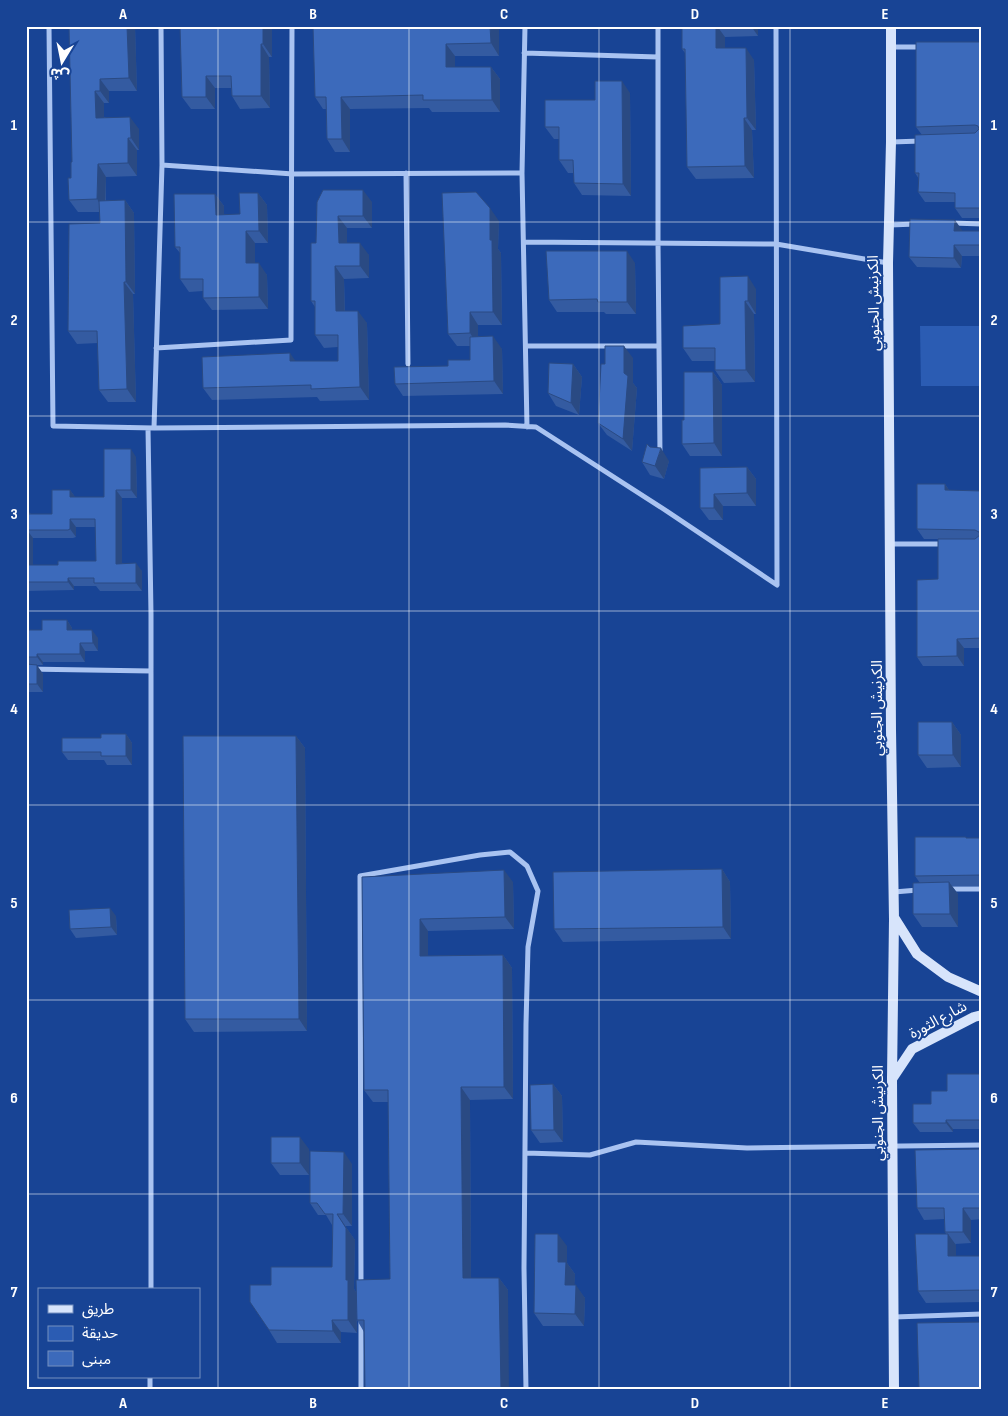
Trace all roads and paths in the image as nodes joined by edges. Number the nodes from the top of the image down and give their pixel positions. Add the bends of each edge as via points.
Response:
1 (49, 26) edge
2 (160, 26) edge
3 (292, 26) edge
4 (525, 26) edge
5 (658, 26) edge
6 (776, 26) edge
7 (890, 26) edge
8 (927, 46) edge
9 (891, 47) junction
10 (524, 53) junction
11 (658, 57) junction
12 (927, 141) edge
13 (891, 142) junction
14 (162, 166) junction
15 (406, 173) junction
16 (522, 173) junction
17 (292, 174) junction
18 (924, 224) edge
19 (943, 224) edge
20 (982, 224) edge
21 (890, 225) junction
22 (524, 242) junction
23 (658, 242) junction
24 (776, 244) junction
25 (888, 263) junction
26 (526, 346) junction
27 (659, 346) junction
28 (156, 348) junction
29 (408, 364) dead end
30 (527, 427) junction
31 (151, 428) junction
32 (660, 455) edge
33 (891, 544) junction
34 (946, 544) edge
35 (26, 669) edge
36 (151, 671) junction
37 (946, 889) edge
38 (982, 889) edge
39 (920, 890) edge
40 (894, 892) junction
41 (894, 919) junction
42 (982, 992) edge
43 (982, 1015) edge
44 (892, 1079) junction
45 (893, 1145) junction
46 (982, 1145) edge
47 (526, 1153) junction
48 (150, 1288) edge
49 (361, 1292) edge
50 (361, 1312) edge
51 (982, 1314) edge
52 (894, 1317) junction
53 (361, 1390) edge
54 (526, 1390) edge
55 (894, 1390) edge

1 - 31 street via 53,426
2 - 14 street
3 - 17 street
4 - 10 street
5 - 11 street
6 - 24 street
7 - 9 main road, الكرنيش الجنوبي
8 - 9 street
9 - 13 main road, الكرنيش الجنوبي
10 - 11 street
10 - 16 street
11 - 23 street
12 - 13 street
13 - 21 main road, الكرنيش الجنوبي
14 - 17 street
14 - 28 street
15 - 16 street
15 - 17 street
15 - 29 street
16 - 22 street
17 - 28 street via 291,340
18 - 21 street
19 - 20 street
21 - 25 main road, الكرنيش الجنوبي
22 - 23 street
22 - 26 street
23 - 24 street
23 - 27 street
24 - 25 street
24 - 30 street via 777,585 536,428
25 - 33 main road, الكرنيش الجنوبي
26 - 27 street
26 - 30 street
27 - 32 street
28 - 31 street
30 - 31 street
31 - 36 street
33 - 34 street
33 - 40 main road, الكرنيش الجنوبي
35 - 36 street
36 - 48 street
37 - 38 street
39 - 40 street
40 - 41 main road, الكرنيش الجنوبي
41 - 42 main road, شارع الثورة via 917,954 948,977
41 - 44 main road, الكرنيش الجنوبي
43 - 44 main road, شارع الثورة via 912,1049
44 - 45 main road, الكرنيش الجنوبي
45 - 46 street
45 - 47 street via 747,1148 636,1142 590,1156
45 - 52 main road, الكرنيش الجنوبي
47 - 49 street via 528,947 538,891 526,866 510,852 360,876
47 - 54 street
50 - 53 street
51 - 52 street
52 - 55 main road, الكرنيش الجنوبي

